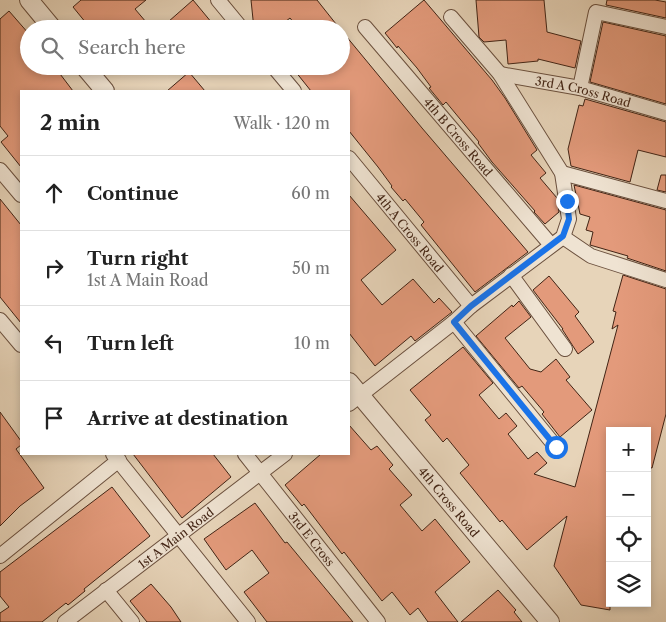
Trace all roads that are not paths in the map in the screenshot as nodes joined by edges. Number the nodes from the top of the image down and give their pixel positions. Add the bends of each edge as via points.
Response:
1 (29, 0) edge
2 (218, 0) edge
3 (451, 18) dead end
4 (46, 20) edge
5 (235, 20) edge
6 (366, 27) dead end
7 (666, 28) edge
8 (500, 74) junction
9 (92, 75) edge
10 (281, 75) edge
11 (580, 88) junction
12 (104, 90) edge
13 (293, 90) edge
14 (666, 113) edge
15 (350, 159) edge
16 (0, 170) edge
17 (562, 172) junction
18 (20, 194) edge
19 (666, 201) edge
20 (563, 236) junction
21 (551, 245) junction
22 (511, 276) junction
23 (666, 280) edge
24 (471, 306) junction
25 (0, 320) edge
26 (454, 322) junction
27 (20, 344) edge
28 (565, 349) dead end
29 (352, 394) edge
30 (556, 447) dead end
31 (246, 455) edge
32 (284, 455) edge
33 (116, 457) edge
34 (261, 472) junction
35 (178, 535) junction
36 (0, 556) edge
37 (106, 590) junction
38 (65, 622) edge
39 (132, 622) edge
40 (248, 622) edge
41 (378, 622) edge
42 (550, 622) edge

1 - 4 street
2 - 5 street
3 - 8 street
6 - 21 street, 4th B Cross Road
7 - 11 street via 596,12
8 - 11 street, 3rd A Cross Road
8 - 17 street
9 - 12 street
10 - 13 street
11 - 14 street, 3rd A Cross Road
15 - 24 street, 4th A Cross Road
16 - 18 street
17 - 19 street
17 - 20 street via 569,219
20 - 21 street
20 - 23 street via 591,256
21 - 22 street
22 - 24 street
22 - 28 street
24 - 26 street
25 - 27 street
26 - 29 street
26 - 30 street
29 - 42 street, 4th Cross Road
31 - 34 street, 3rd E Cross
32 - 34 street, 1st A Main Road
33 - 35 street
33 - 36 street
34 - 35 street, 1st A Main Road
34 - 41 street, 3rd E Cross
35 - 37 street, 1st A Main Road
35 - 40 street
37 - 38 street, 1st A Main Road
37 - 39 street

